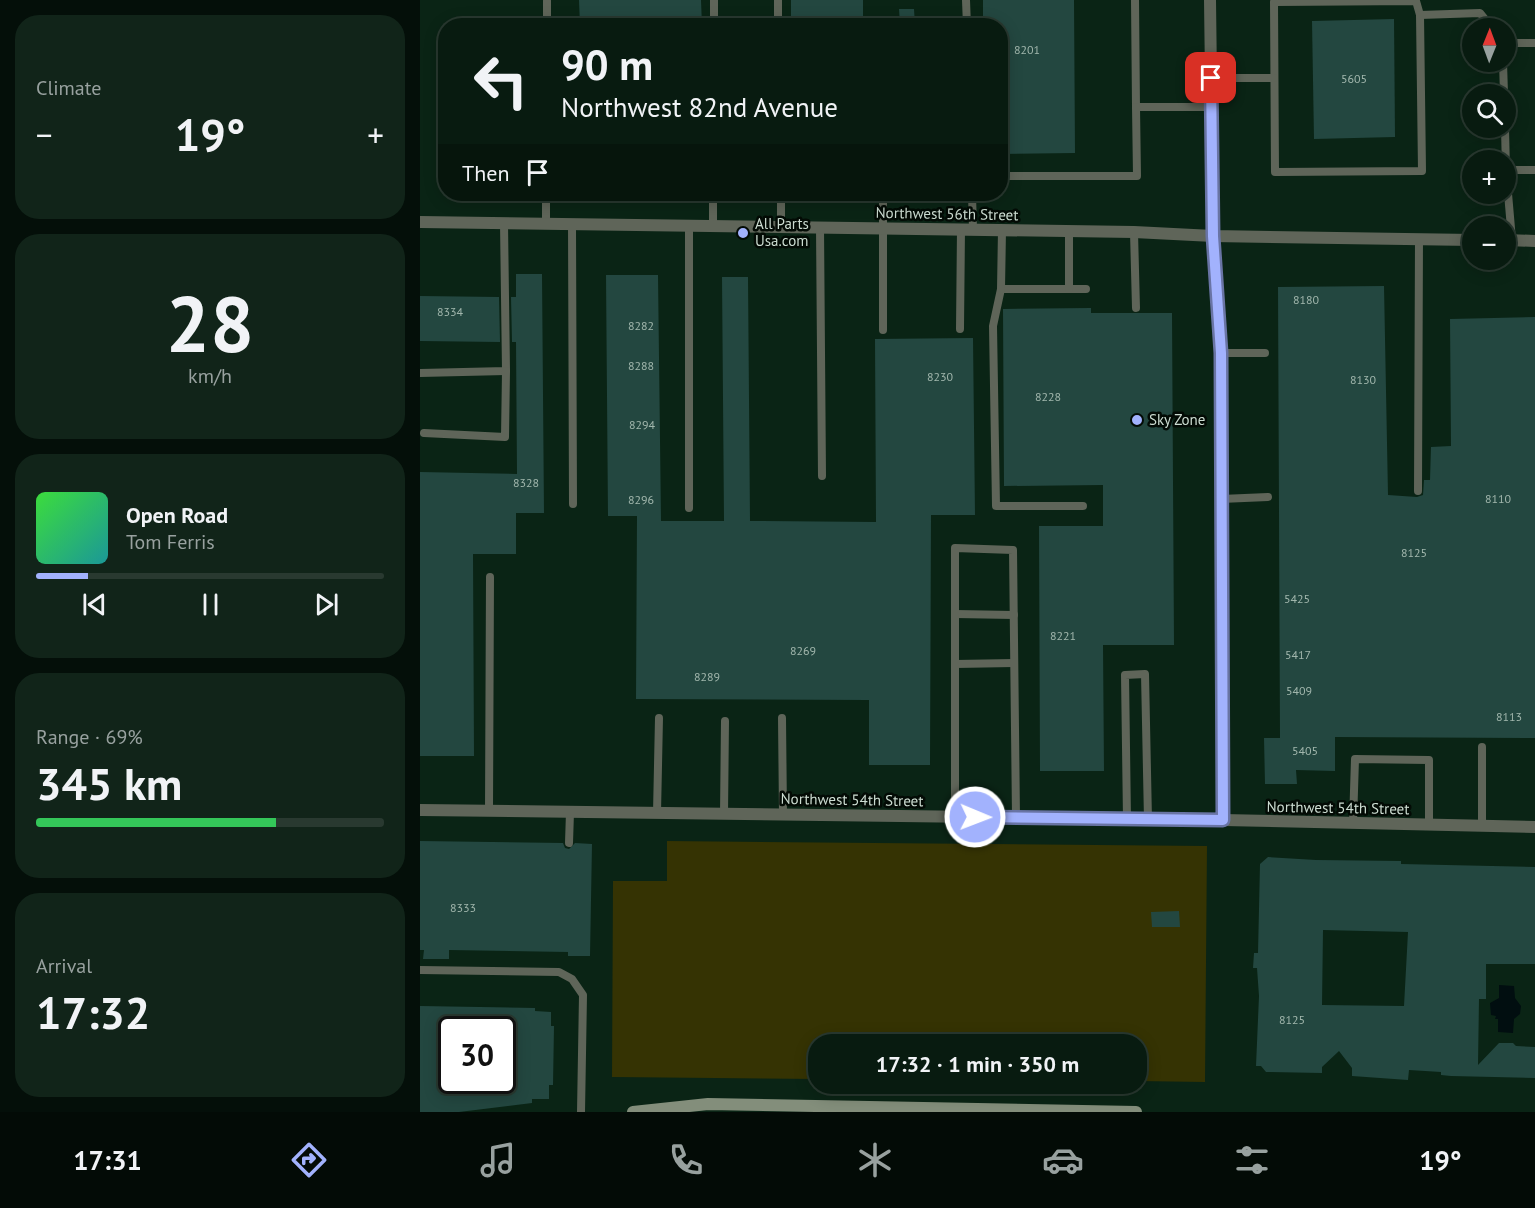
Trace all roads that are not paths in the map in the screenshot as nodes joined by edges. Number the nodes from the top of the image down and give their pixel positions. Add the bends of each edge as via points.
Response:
1 (714, 0) edge
2 (778, 0) edge
3 (966, 0) edge
4 (1135, 0) edge
5 (1210, 0) edge
6 (547, 1) edge
7 (1420, 15) junction
8 (547, 18) edge
9 (714, 18) edge
10 (778, 18) edge
11 (967, 18) edge
12 (1484, 18) edge
13 (1516, 43) edge
14 (1535, 43) edge
15 (1211, 78) junction
16 (1274, 78) junction
17 (1136, 106) junction
18 (1211, 107) junction
19 (1516, 170) edge
20 (1535, 170) edge
21 (1008, 176) edge
22 (546, 201) edge
23 (713, 201) edge
24 (781, 201) edge
25 (883, 201) edge
26 (971, 201) edge
27 (420, 222) edge
28 (504, 223) junction
29 (546, 224) junction
30 (572, 224) junction
31 (689, 226) junction
32 (713, 226) junction
33 (781, 227) junction
34 (820, 227) junction
35 (883, 228) junction
36 (967, 229) junction
37 (1002, 230) junction
38 (1069, 231) junction
39 (1134, 232) junction
40 (1213, 236) junction
41 (1419, 239) junction
42 (1462, 240) edge
43 (1516, 240) edge
44 (1535, 241) edge
45 (1001, 289) junction
46 (1069, 289) junction
47 (1086, 289) dead end
48 (1136, 308) dead end
49 (960, 329) dead end
50 (883, 330) dead end
51 (1221, 353) junction
52 (1265, 353) dead end
53 (506, 371) junction
54 (420, 373) edge
55 (424, 433) dead end
56 (822, 476) dead end
57 (1418, 491) dead end
58 (1268, 496) dead end
59 (1221, 499) junction
60 (573, 504) dead end
61 (1083, 506) dead end
62 (689, 508) dead end
63 (490, 578) dead end
64 (955, 614) junction
65 (1014, 615) junction
66 (1014, 663) junction
67 (955, 664) junction
68 (659, 718) dead end
69 (782, 718) dead end
70 (725, 721) dead end
71 (1482, 747) dead end
72 (420, 810) edge
73 (489, 811) junction
74 (570, 812) junction
75 (657, 813) junction
76 (724, 814) junction
77 (783, 814) junction
78 (955, 816) junction
79 (1016, 818) junction
80 (1127, 819) junction
81 (1148, 820) junction
82 (1223, 820) junction
83 (1353, 823) junction
84 (1429, 824) junction
85 (1482, 825) junction
86 (1535, 826) edge
87 (569, 843) dead end
88 (420, 970) edge
89 (945, 1110) edge
90 (981, 1111) edge
91 (581, 1112) edge
92 (633, 1112) edge
93 (1136, 1112) edge

1 - 9 lane
2 - 10 lane
3 - 11 lane
4 - 17 lane
5 - 15 street
6 - 8 lane
7 - 12 lane via 1480,13
7 - 16 lane via 1416,2 1274,2
7 - 16 lane via 1422,171 1275,172
13 - 14 lane
15 - 16 lane
15 - 18 street
17 - 18 lane
17 - 21 lane via 1137,176
18 - 40 street
19 - 20 lane
22 - 29 lane
23 - 32 lane
24 - 33 lane
25 - 35 lane
26 - 36 lane
27 - 28 street, Northwest 56th Street
28 - 29 street, Northwest 56th Street
28 - 53 lane
29 - 30 street, Northwest 56th Street
30 - 31 street, Northwest 56th Street
30 - 60 lane
31 - 32 street, Northwest 56th Street
31 - 62 lane
32 - 33 street, Northwest 56th Street
33 - 34 street, Northwest 56th Street
34 - 35 street, Northwest 56th Street
34 - 56 lane
35 - 36 street, Northwest 56th Street
35 - 50 lane
36 - 37 street, Northwest 56th Street
36 - 49 lane
37 - 38 street, Northwest 56th Street
37 - 45 lane
38 - 39 street, Northwest 56th Street
38 - 46 lane
39 - 40 street, Northwest 56th Street
39 - 48 lane
40 - 41 street, Northwest 56th Street
40 - 51 street
41 - 42 street, Northwest 56th Street
41 - 57 lane
43 - 44 street
45 - 46 lane
45 - 61 lane via 993,326 996,506
46 - 47 lane
51 - 52 lane
51 - 59 street
53 - 54 lane
53 - 55 lane via 505,437
58 - 59 lane
59 - 82 street
63 - 73 lane
64 - 65 lane
64 - 65 lane via 955,548 1013,550
64 - 67 lane
65 - 66 lane
66 - 67 lane
66 - 79 lane
67 - 78 lane
68 - 75 lane
69 - 77 lane
70 - 76 lane
71 - 85 lane
72 - 73 street, Northwest 54th Street
73 - 74 street, Northwest 54th Street
74 - 75 street, Northwest 54th Street
74 - 87 lane
75 - 76 street, Northwest 54th Street
76 - 77 street, Northwest 54th Street
77 - 78 street, Northwest 54th Street
78 - 79 street, Northwest 54th Street
79 - 80 street, Northwest 54th Street
80 - 81 street, Northwest 54th Street
80 - 81 lane via 1125,675 1145,674
81 - 82 street, Northwest 54th Street
82 - 83 street, Northwest 54th Street
83 - 84 street, Northwest 54th Street
83 - 84 lane via 1355,759 1429,760
84 - 85 street, Northwest 54th Street
85 - 86 street, Northwest 54th Street
88 - 91 lane via 559,972 572,979 584,995
89 - 90 street
89 - 92 street via 708,1104
90 - 93 street

